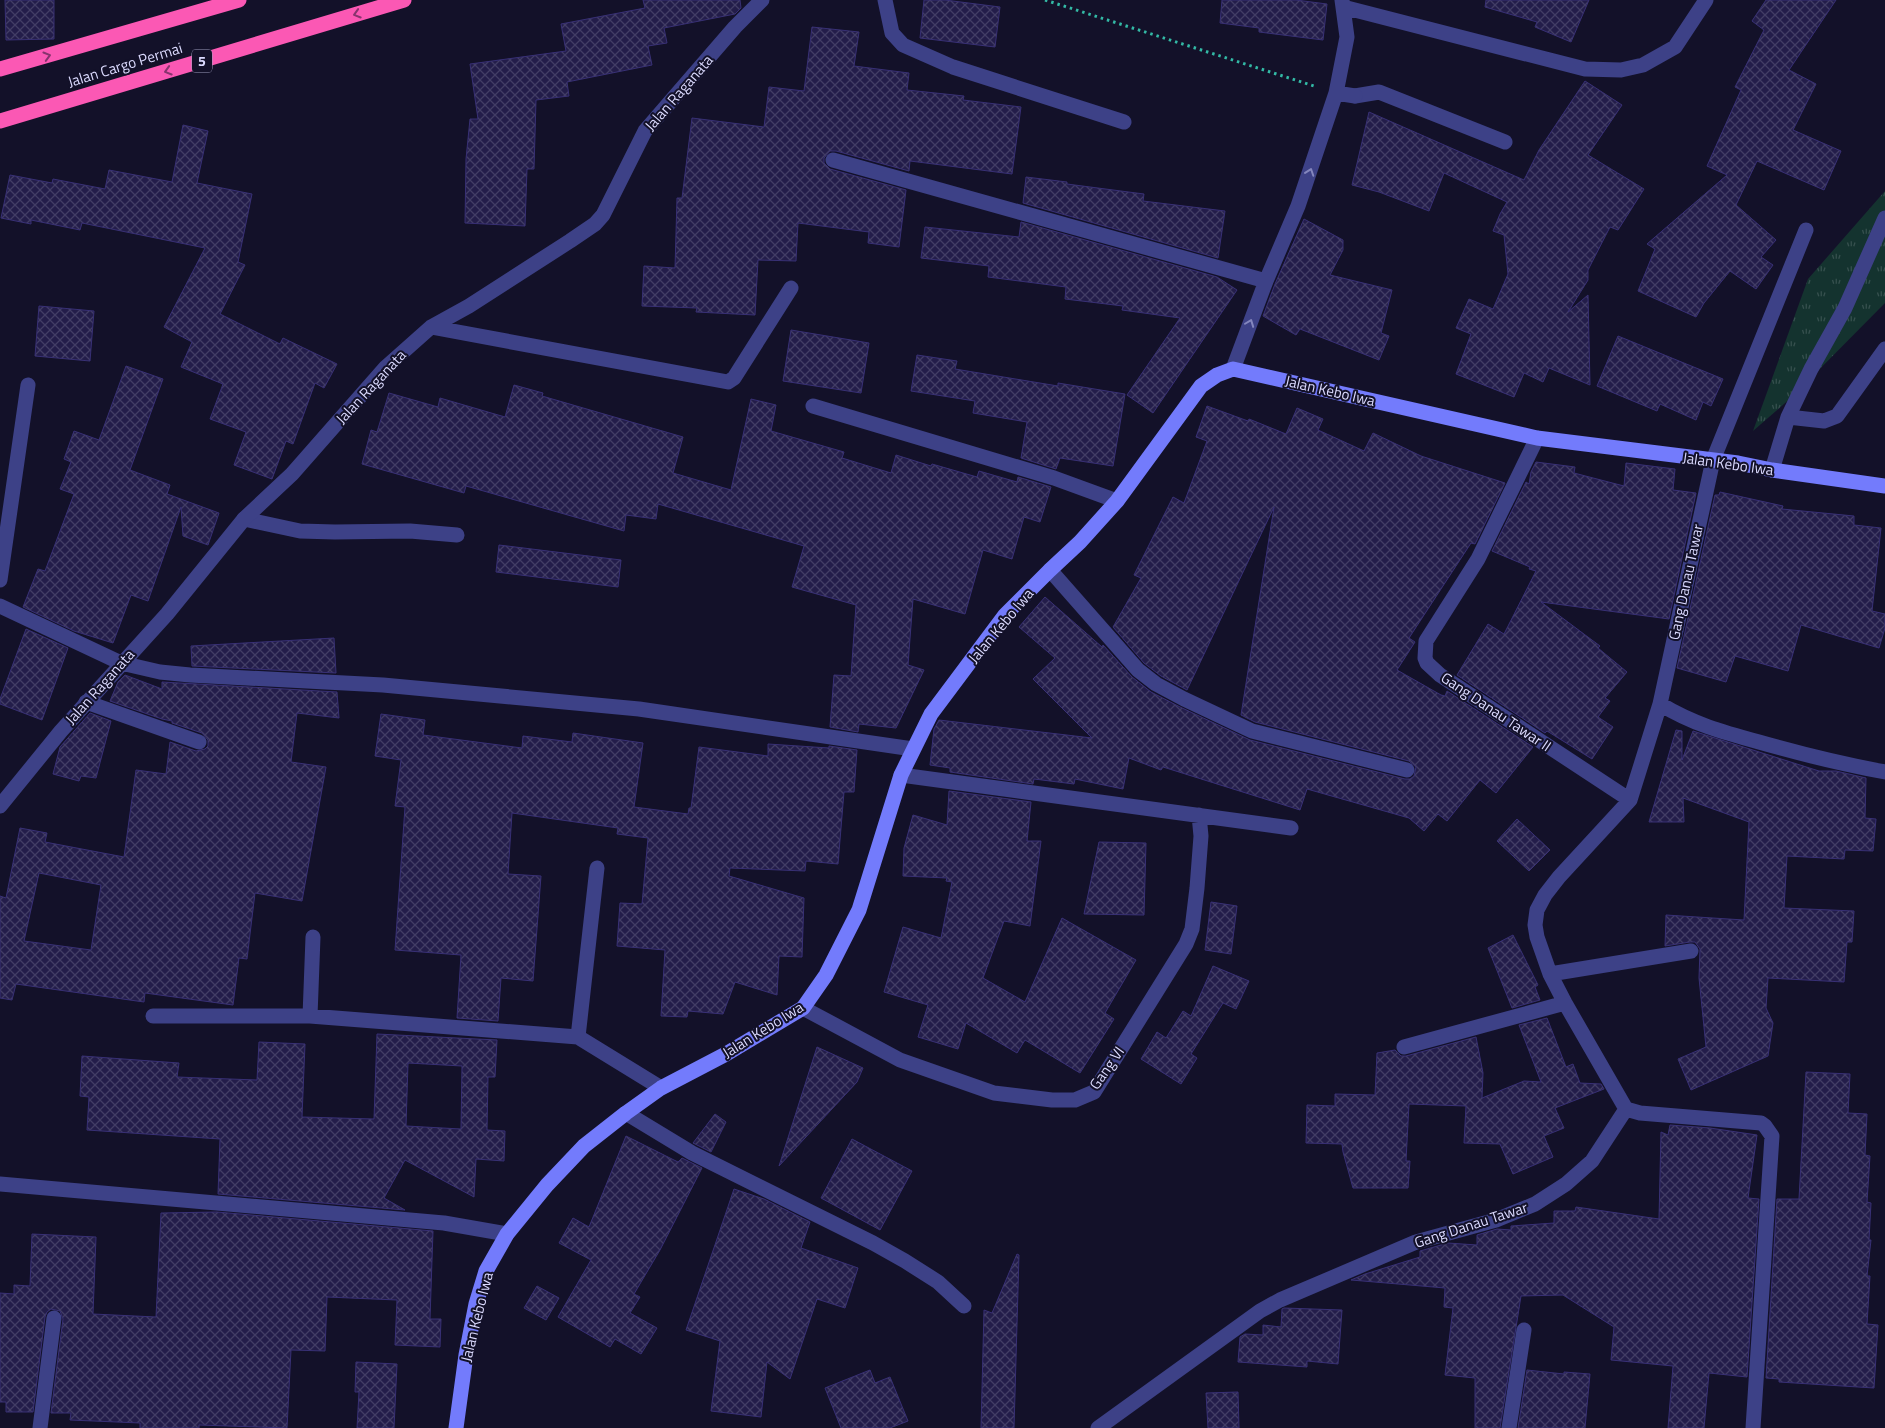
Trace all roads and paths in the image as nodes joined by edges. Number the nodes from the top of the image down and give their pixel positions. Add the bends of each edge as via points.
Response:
1 (239, 0) edge
2 (404, 0) edge
3 (762, 0) edge
4 (885, 0) edge
5 (1045, 0) edge
6 (1706, 0) edge
7 (1342, 3) edge
8 (0, 69) edge
9 (1336, 93) junction
10 (0, 121) edge
11 (1124, 122) dead end
12 (1505, 142) dead end
13 (833, 160) dead end
14 (1885, 218) edge
15 (1806, 230) dead end
16 (1266, 281) junction
17 (791, 288) dead end
18 (432, 327) junction
19 (1885, 348) edge
20 (1233, 369) junction
21 (28, 385) dead end
22 (813, 406) dead end
23 (1788, 417) junction
24 (1537, 438) junction
25 (1713, 460) junction
26 (1772, 470) junction
27 (1885, 486) edge
28 (1118, 501) junction
29 (244, 520) junction
30 (457, 535) dead end
31 (1050, 570) junction
32 (0, 580) edge
33 (0, 606) edge
34 (121, 663) junction
35 (86, 702) junction
36 (1660, 704) junction
37 (199, 742) dead end
38 (913, 749) junction
39 (1407, 770) dead end
40 (1885, 772) edge
41 (901, 775) junction
42 (1630, 800) junction
43 (0, 806) edge
44 (1199, 815) junction
45 (1291, 828) dead end
46 (597, 868) dead end
47 (313, 938) dead end
48 (1691, 951) dead end
49 (1550, 974) junction
50 (1565, 1003) junction
51 (803, 1008) junction
52 (153, 1016) dead end
53 (310, 1016) junction
54 (578, 1037) junction
55 (1404, 1047) dead end
56 (661, 1088) junction
57 (1626, 1109) junction
58 (626, 1113) junction
59 (0, 1184) edge
60 (507, 1234) junction
61 (964, 1306) dead end
62 (54, 1318) dead end
63 (1524, 1330) dead end
64 (40, 1428) edge
65 (456, 1428) edge
66 (1098, 1428) edge
67 (1509, 1428) edge
68 (1753, 1428) edge

8 -> 1 highway, Jalan Cargo Permai
2 -> 10 highway, Jalan Cargo Permai / 5
3 - 18 street, Jalan Raganata via 645,131 603,215 595,224
4 - 11 street via 892,33 903,45 953,67
5 - 9 path
6 - 7 street via 1676,46 1642,65 1621,70 1585,69
7 - 9 street via 1347,36
9 - 12 street via 1355,96 1379,92
16 -> 9 street via 1298,206
13 - 16 street
14 - 23 street via 1845,308
15 - 25 street, Gang Danau Tawar
20 -> 16 street
17 - 18 street via 734,378 728,382
18 - 29 street, Jalan Raganata via 386,367 292,474
19 - 23 street via 1837,416 1824,421
20 - 24 street, Jalan Kebo Iwa
20 - 28 street, Jalan Kebo Iwa via 1201,386
21 - 32 street
22 - 28 street via 1054,478
23 - 26 street
24 - 25 street, Jalan Kebo Iwa
24 - 42 street, Gang Danau Tawar II via 1478,559 1426,641 1425,658 1440,675
25 - 26 street, Jalan Kebo Iwa
25 - 36 street, Gang Danau Tawar
26 - 27 street, Jalan Kebo Iwa
28 - 31 street, Jalan Kebo Iwa
29 - 30 street via 300,531 410,531
29 - 34 street, Jalan Raganata via 167,614
31 - 38 street, Jalan Kebo Iwa via 1005,616 932,714
31 - 39 street via 1138,670 1156,684 1252,731
33 - 34 street
34 - 35 street, Jalan Raganata
34 - 38 street via 190,675 383,685 639,709
35 - 37 street
35 - 43 street, Jalan Raganata
36 - 40 street via 1692,722 1819,759
36 - 42 street, Gang Danau Tawar
38 - 41 street, Jalan Kebo Iwa
41 - 44 street
41 - 51 street, Jalan Kebo Iwa via 858,910 826,976
42 - 49 street, Gang Danau Tawar via 1559,877 1537,910 1537,937
44 - 45 street
44 - 51 street, Gang VI via 1201,836 1192,929 1186,944 1094,1092 1076,1100 994,1093 900,1060
46 - 54 street
47 - 53 street
48 - 49 street
49 - 50 street, Gang Danau Tawar
50 - 55 street
50 - 57 street, Gang Danau Tawar
51 - 56 street, Jalan Kebo Iwa
52 - 53 street
53 - 54 street
54 - 56 street
56 - 58 street, Jalan Kebo Iwa
57 - 66 street, Gang Danau Tawar via 1592,1161 1566,1184 1535,1204 1496,1220 1416,1242 1280,1300 1260,1311
57 - 68 street via 1640,1113 1761,1123 1772,1136
58 - 60 street, Jalan Kebo Iwa via 584,1146
58 - 61 street via 692,1152 897,1256 938,1282
59 - 60 street via 444,1223
60 - 65 street, Jalan Kebo Iwa via 486,1271 476,1304
62 - 64 street
63 - 67 street

